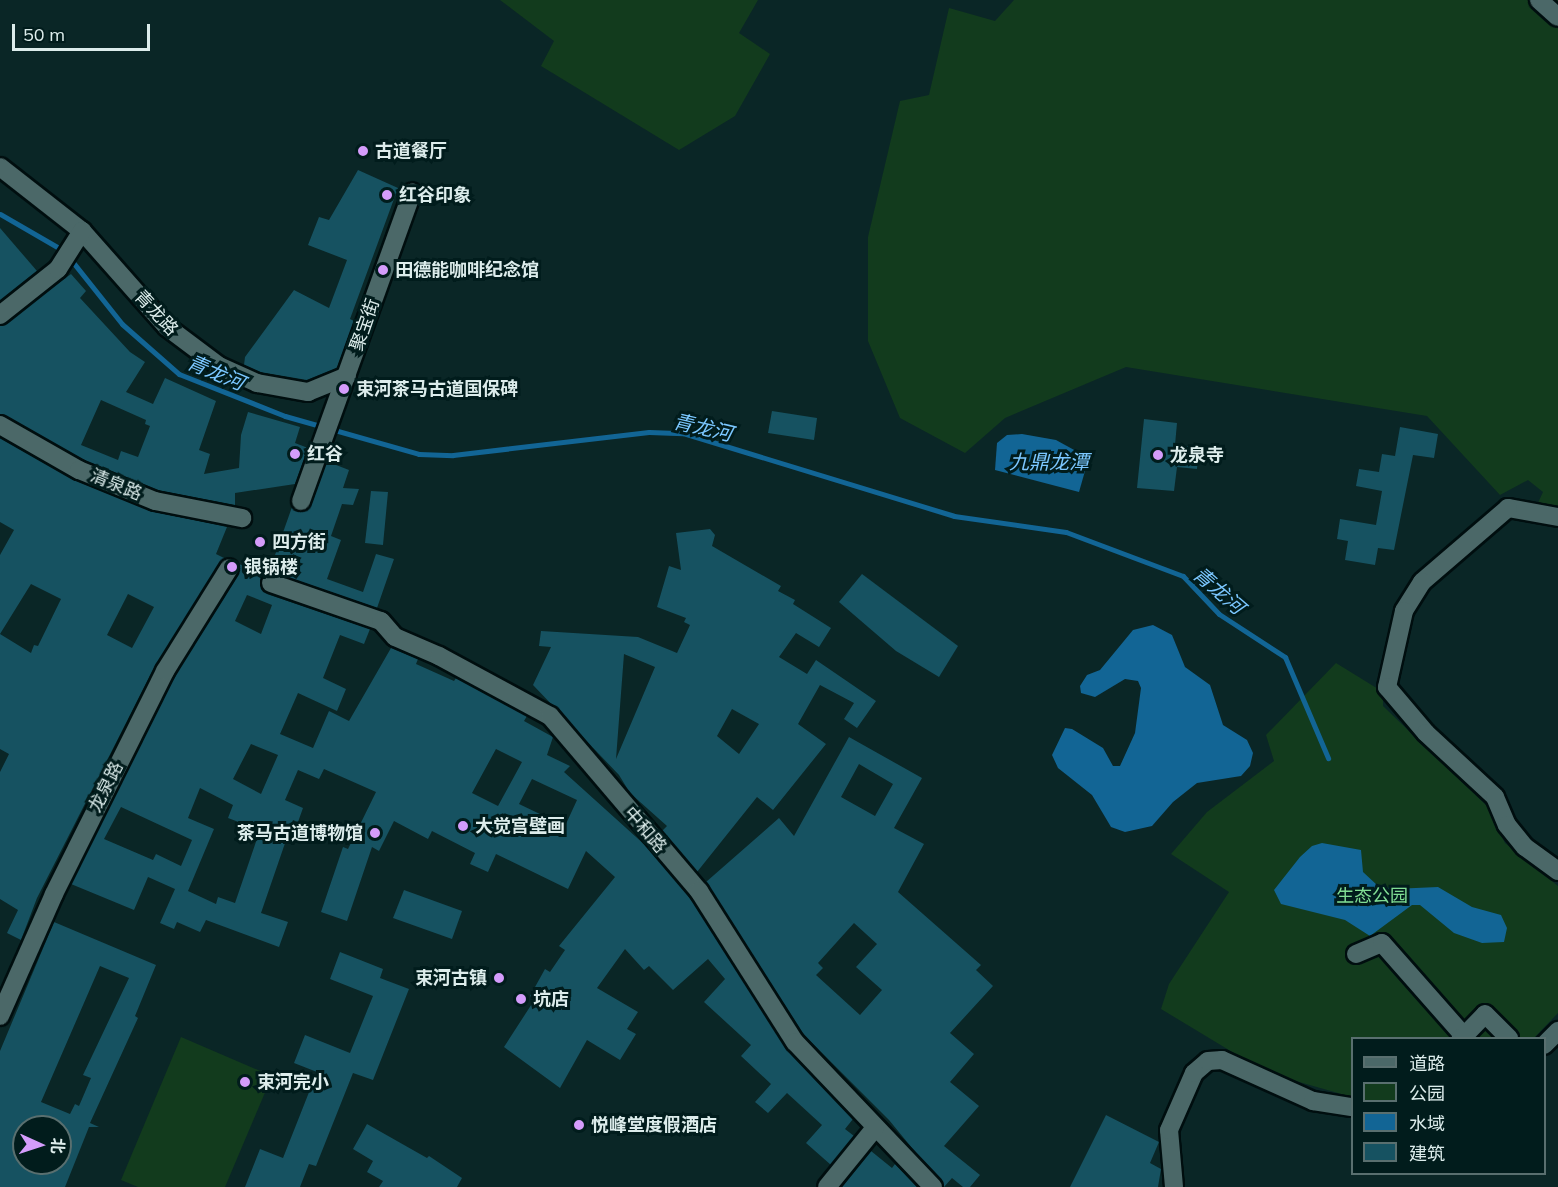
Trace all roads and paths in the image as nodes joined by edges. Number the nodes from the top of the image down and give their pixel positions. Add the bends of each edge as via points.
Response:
1 (1539, 0) edge
2 (1558, 17) edge
3 (0, 167) edge
4 (412, 192) dead end
5 (78, 237) junction
6 (0, 315) edge
7 (345, 383) junction
8 (0, 425) edge
9 (301, 501) dead end
10 (242, 518) dead end
11 (1558, 518) edge
12 (229, 568) dead end
13 (271, 583) dead end
14 (1558, 871) edge
15 (1356, 954) dead end
16 (0, 1016) edge
17 (1558, 1032) edge
18 (1463, 1037) edge
19 (1508, 1037) edge
20 (1546, 1044) edge
21 (1351, 1107) edge
22 (875, 1128) junction
23 (827, 1187) edge
24 (933, 1187) edge
25 (1174, 1187) edge

1 - 2 street
3 - 5 street, 青龙路
4 - 7 street, 聚宝街
5 - 6 street via 58,269
5 - 7 street, 青龙路 via 167,327 219,366 257,383 308,392
7 - 9 street, 聚宝街
8 - 10 street, 清泉路 via 79,470 155,501
11 - 14 street via 1508,508 1422,582 1404,611 1387,687 1426,733 1495,797 1507,825 1525,847
12 - 16 street, 龙泉路 via 155,691 54,894
13 - 22 street, 中和路 via 381,621 395,638 439,656 550,716 699,891 795,1042
15 - 18 street via 1382,944
17 - 20 street
18 - 19 street via 1485,1014
21 - 25 street via 1313,1101 1222,1060 1208,1061 1194,1073 1169,1130
22 - 23 street
22 - 24 street, 中和路

